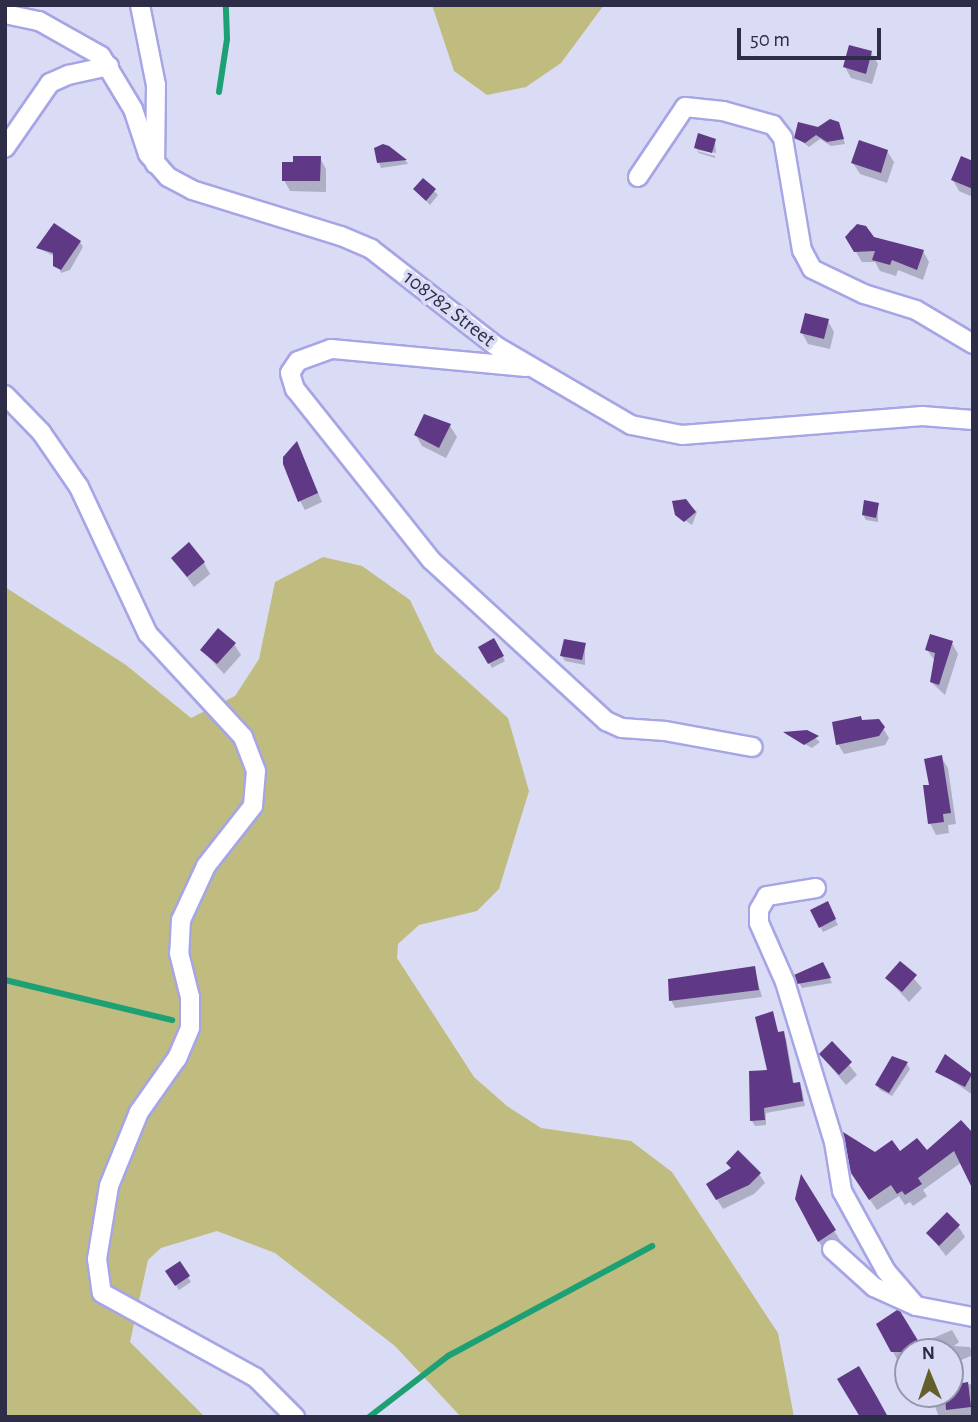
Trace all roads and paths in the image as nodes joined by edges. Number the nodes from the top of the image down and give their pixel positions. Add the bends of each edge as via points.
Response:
1 (140, 5) edge
2 (5, 14) edge
3 (110, 66) junction
4 (5, 148) edge
5 (155, 164) junction
6 (638, 177) dead end
7 (973, 344) edge
8 (529, 367) junction
9 (5, 395) edge
10 (973, 420) edge
11 (753, 747) dead end
12 (816, 888) dead end
13 (832, 1249) dead end
14 (916, 1306) junction
15 (973, 1317) edge
16 (295, 1417) edge

1 - 5 street via 156,85
2 - 3 street via 73,37
3 - 4 street via 50,83
3 - 5 street
5 - 8 street, 108782 Street via 192,190 371,249
6 - 7 street via 685,107 723,111 774,125 783,138 802,250 812,270 864,294 916,310
8 - 10 street, 108782 Street via 631,425 664,435 922,416
8 - 11 street via 331,349 298,361 290,373 295,389 431,559 606,722 622,729 665,731
9 - 16 street via 41,432 79,487 148,634 243,737 256,771 253,806 206,866 181,920 180,953 190,997 190,1028 177,1058 139,1112 109,1186 97,1259 102,1293 255,1377
12 - 14 street via 768,897 759,910 759,923 785,982 834,1142 842,1191 886,1271
13 - 14 street via 874,1287
14 - 15 street

